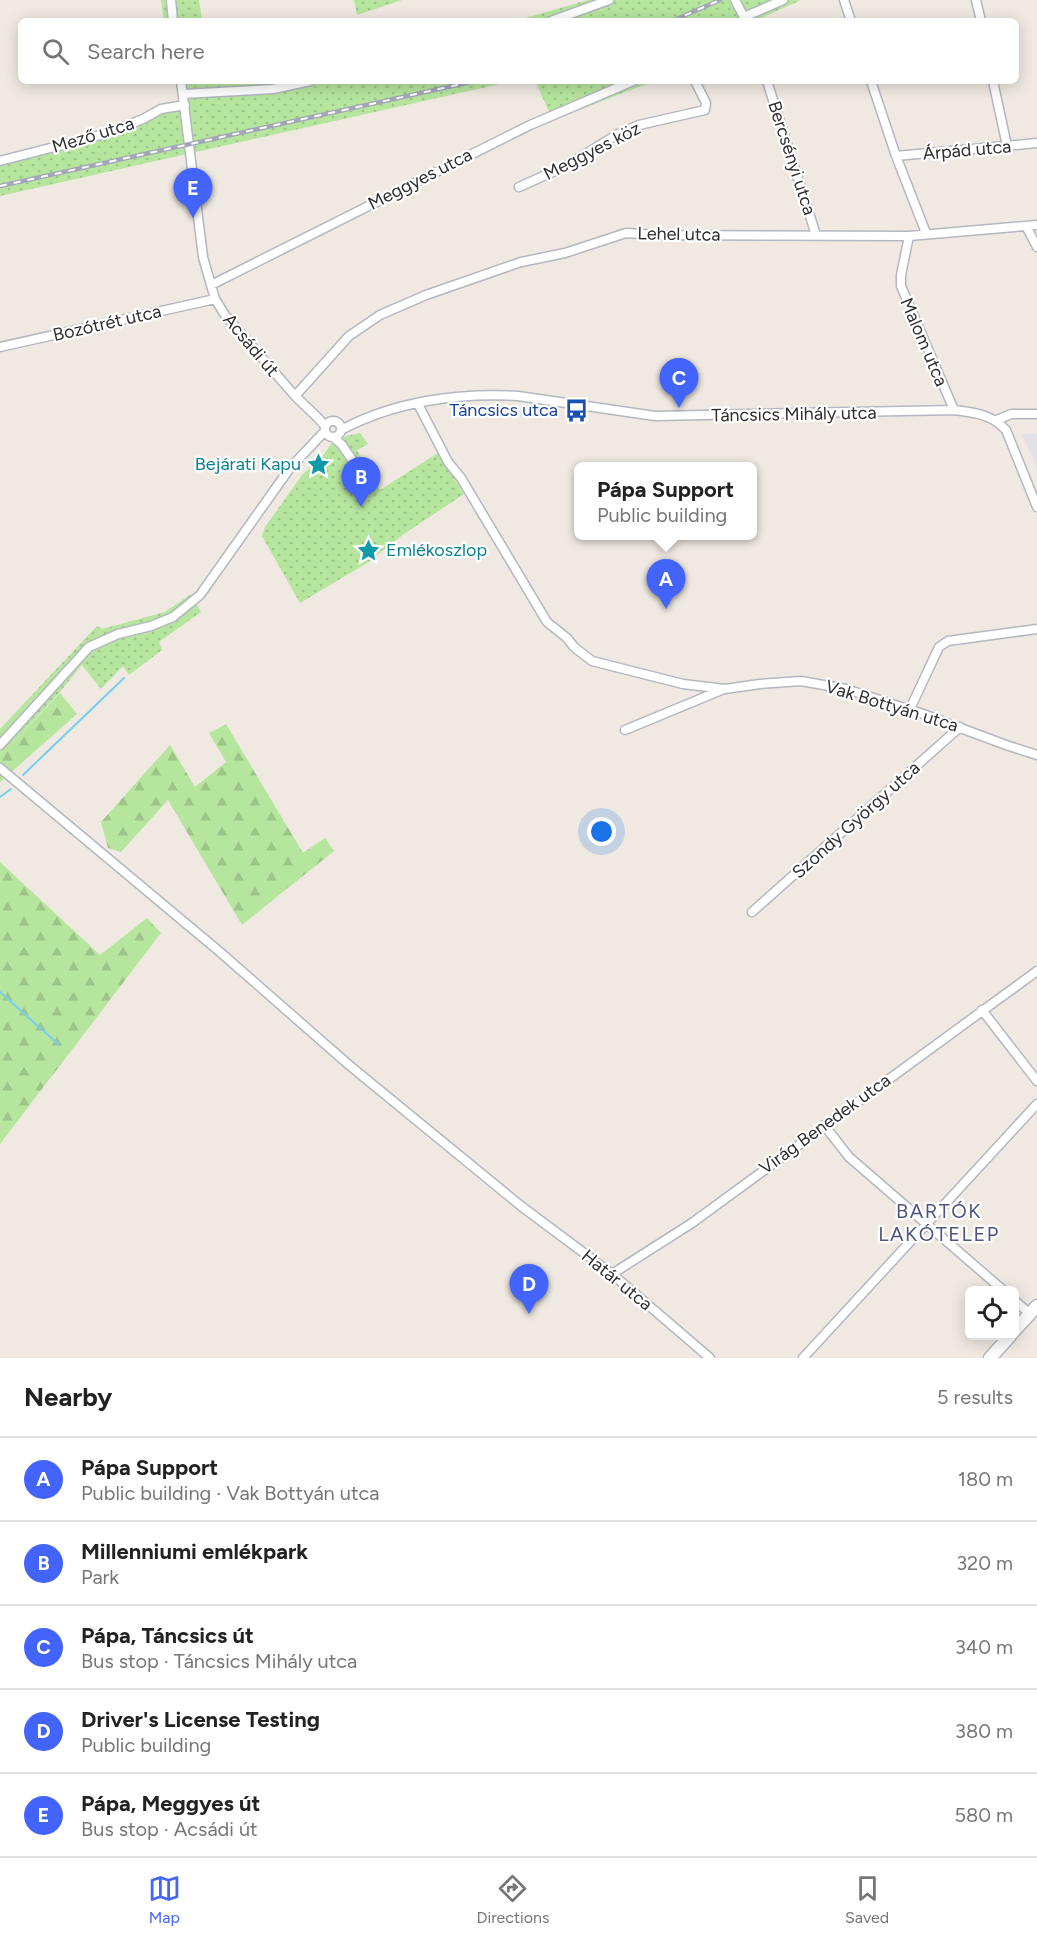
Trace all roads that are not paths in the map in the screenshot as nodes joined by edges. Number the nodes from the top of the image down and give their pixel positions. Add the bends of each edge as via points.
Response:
1 (171, 0) edge
2 (609, 0) edge
3 (735, 0) edge
4 (783, 0) edge
5 (844, 0) edge
6 (976, 0) edge
7 (173, 18) edge
8 (559, 18) edge
9 (744, 18) edge
10 (747, 18) edge
11 (850, 18) edge
12 (980, 18) edge
13 (182, 84) edge
14 (294, 84) edge
15 (626, 84) edge
16 (696, 84) edge
17 (768, 84) edge
18 (872, 84) edge
19 (994, 84) edge
20 (183, 94) junction
21 (185, 105) junction
22 (1037, 143) edge
23 (1007, 146) junction
24 (896, 156) junction
25 (0, 161) edge
26 (519, 187) dead end
27 (1037, 225) edge
28 (1026, 226) junction
29 (926, 233) junction
30 (816, 235) junction
31 (909, 236) junction
32 (1037, 247) edge
33 (211, 285) junction
34 (215, 299) junction
35 (0, 347) edge
36 (295, 396) junction
37 (418, 404) junction
38 (954, 410) junction
39 (1037, 414) edge
40 (997, 420) junction
41 (332, 430) junction
42 (365, 479) dead end
43 (1037, 507) edge
44 (1037, 629) edge
45 (724, 689) junction
46 (910, 709) junction
47 (960, 727) junction
48 (625, 730) dead end
49 (0, 745) edge
50 (1037, 755) edge
51 (0, 768) edge
52 (752, 912) dead end
53 (1037, 971) edge
54 (982, 1010) junction
55 (1037, 1081) edge
56 (1037, 1104) edge
57 (824, 1125) junction
58 (926, 1223) junction
59 (612, 1274) junction
60 (998, 1286) edge
61 (1019, 1302) edge
62 (1034, 1310) edge
63 (1019, 1326) edge
64 (1006, 1340) edge
65 (710, 1358) edge
66 (803, 1358) edge
67 (990, 1358) edge

1 - 7 street
2 - 8 street
3 - 9 street
4 - 10 street
5 - 11 street
6 - 12 street
13 - 20 street, Acsádi út
14 - 20 street
15 - 33 street, Meggyes utca via 528,126
16 - 26 street, Meggyes köz via 706,103 705,110 639,125
17 - 30 street, Bercsényi utca
18 - 24 street
19 - 23 street
20 - 21 street, Acsádi út
21 - 25 street, Mező utca via 161,110 105,134
21 - 33 street, Acsádi út
22 - 23 street, Árpád utca
23 - 24 street, Árpád utca
24 - 29 street
27 - 28 street, Lehel utca
28 - 29 street, Lehel utca
28 - 32 street
29 - 31 street, Lehel utca
30 - 31 street, Lehel utca
30 - 36 street, Lehel utca via 626,233 565,253 521,262 380,315 349,336
31 - 38 street, Malom utca via 901,286
33 - 34 street, Acsádi út
34 - 35 street, Bozótrét utca
34 - 36 street, Acsádi út
36 - 41 street, Acsádi út
37 - 38 street, Táncsics Mihály utca via 496,395 655,416
37 - 41 street, Táncsics Mihály utca
37 - 45 street, Vak Bottyán utca via 448,462 547,622 592,661 683,684
38 - 40 street, Táncsics Mihály utca via 982,413
39 - 40 street via 1011,414
40 - 43 street via 1006,430
41 - 42 street
41 - 49 street via 291,468 200,595 173,617 89,647
44 - 46 street via 948,641 939,647
45 - 46 street, Vak Bottyán utca via 801,681 846,689
45 - 48 street
46 - 47 street, Vak Bottyán utca
47 - 50 street, Vak Bottyán utca
47 - 52 street, Szondy György utca
51 - 59 street, Határ utca via 349,1065 521,1206
53 - 54 street, Virág Benedek utca
54 - 55 street
54 - 57 street, Virág Benedek utca
56 - 58 street
57 - 58 street via 849,1156
57 - 59 street, Virág Benedek utca via 692,1223
58 - 60 street
58 - 66 street
59 - 65 street, Határ utca
61 - 62 street
62 - 63 street
64 - 67 street

